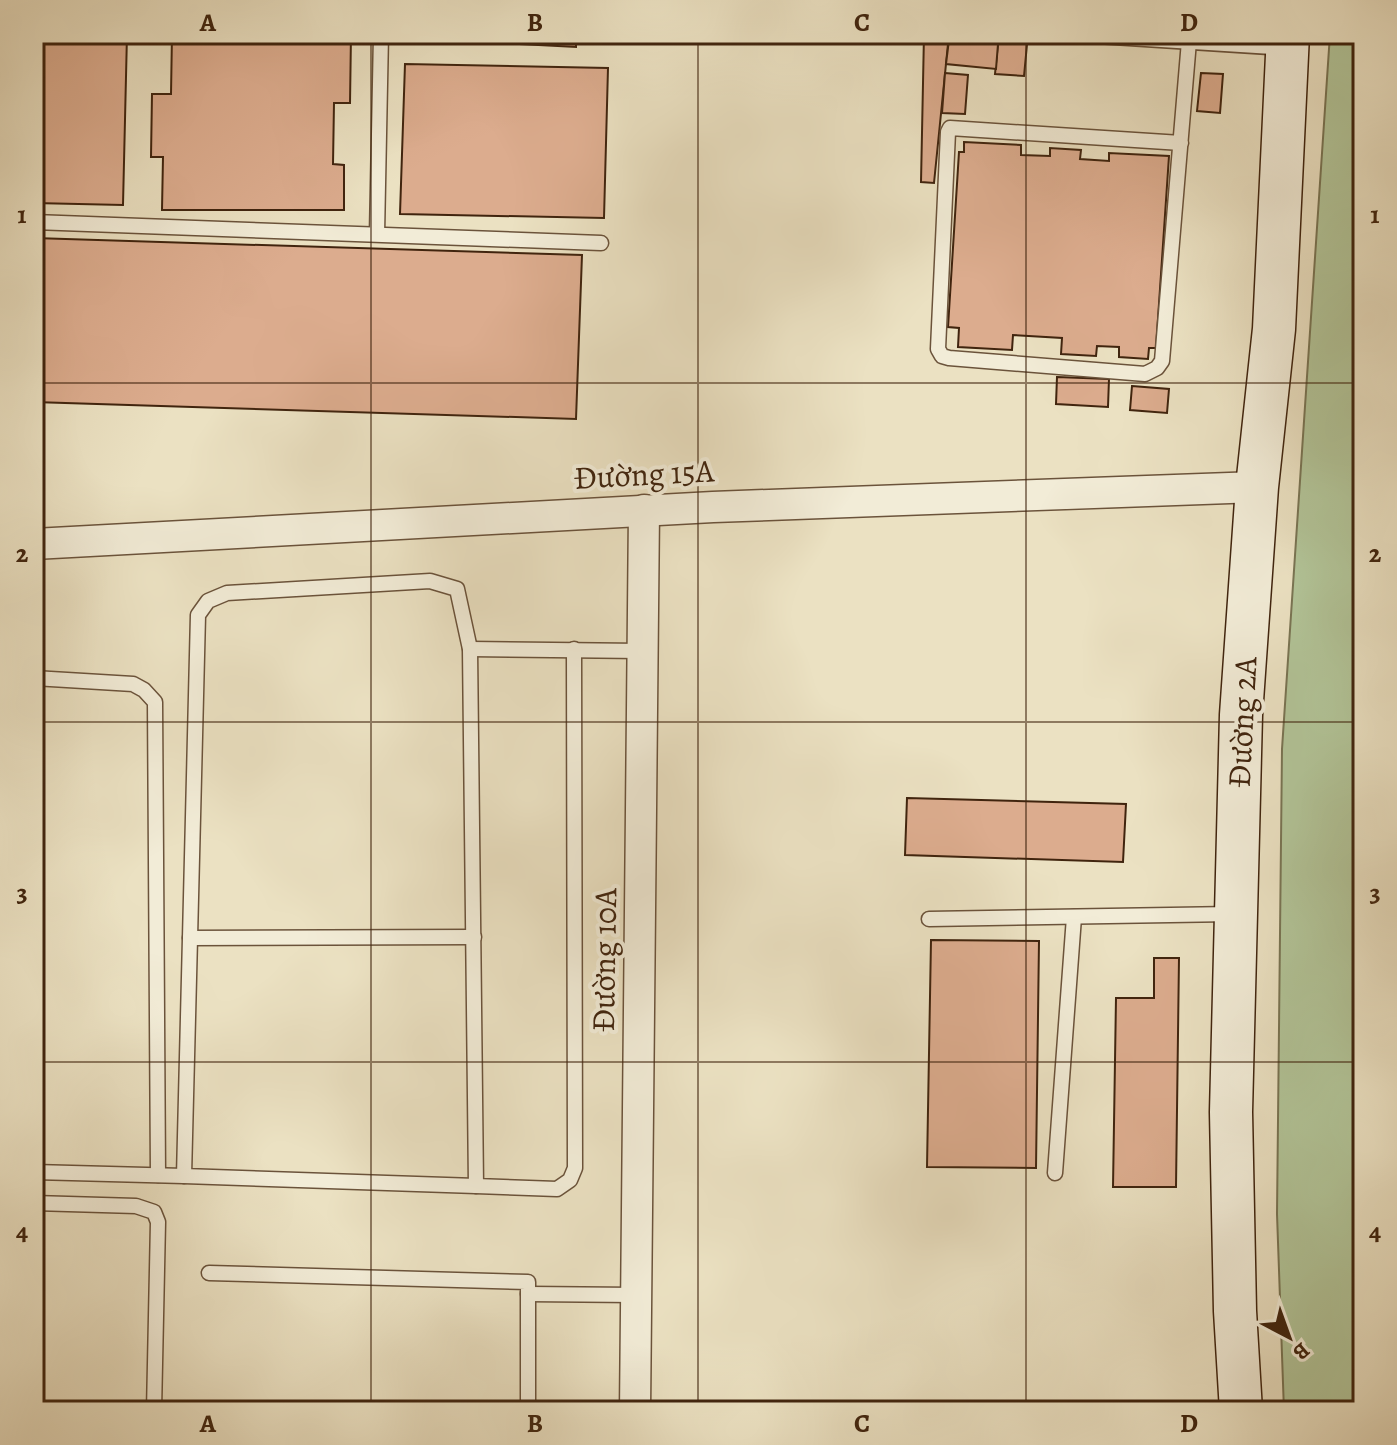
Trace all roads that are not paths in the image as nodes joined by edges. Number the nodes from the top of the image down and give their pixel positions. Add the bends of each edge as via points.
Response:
1 (381, 34) edge
2 (1066, 34) edge
3 (1189, 41) junction
4 (1287, 41) edge
5 (1181, 143) junction
6 (34, 222) edge
7 (377, 234) junction
8 (601, 243) dead end
9 (1257, 487) junction
10 (644, 510) junction
11 (34, 544) edge
12 (470, 649) junction
13 (574, 649) junction
14 (642, 651) junction
15 (34, 678) edge
16 (1236, 914) junction
17 (1074, 917) junction
18 (929, 919) dead end
19 (474, 937) junction
20 (190, 938) junction
21 (34, 1172) edge
22 (1055, 1173) dead end
23 (158, 1175) junction
24 (184, 1176) junction
25 (476, 1186) junction
26 (34, 1203) edge
27 (209, 1273) dead end
28 (528, 1294) junction
29 (636, 1295) junction
30 (154, 1411) edge
31 (528, 1411) edge
32 (635, 1411) edge
33 (1241, 1411) edge

1 - 7 lane
2 - 3 lane
3 - 4 lane
3 - 5 lane
4 - 9 street, Đường 2A via 1274,329
5 - 5 lane via 1162,361 1157,368 1145,374 942,356 938,349 950,128
6 - 7 lane
7 - 8 lane
9 - 10 street, Đường 15A
9 - 16 street, Đường 2A via 1241,701
10 - 11 street, Đường 15A
10 - 14 street, Đường 10A
12 - 13 lane
12 - 19 lane
12 - 20 lane via 457,589 430,581 227,593 208,601 198,615
13 - 14 lane
13 - 25 lane via 575,1168 570,1180 557,1189
14 - 29 street, Đường 10A
15 - 23 lane via 133,684 155,702
16 - 17 lane
16 - 33 street, Đường 2A via 1231,1112
17 - 18 lane
17 - 22 lane
19 - 20 lane
19 - 25 lane
20 - 24 lane
21 - 23 lane
23 - 24 lane
24 - 25 lane
26 - 30 lane via 136,1206 154,1212
27 - 28 lane via 528,1282
28 - 29 lane
28 - 31 lane
29 - 32 street, Đường 10A

